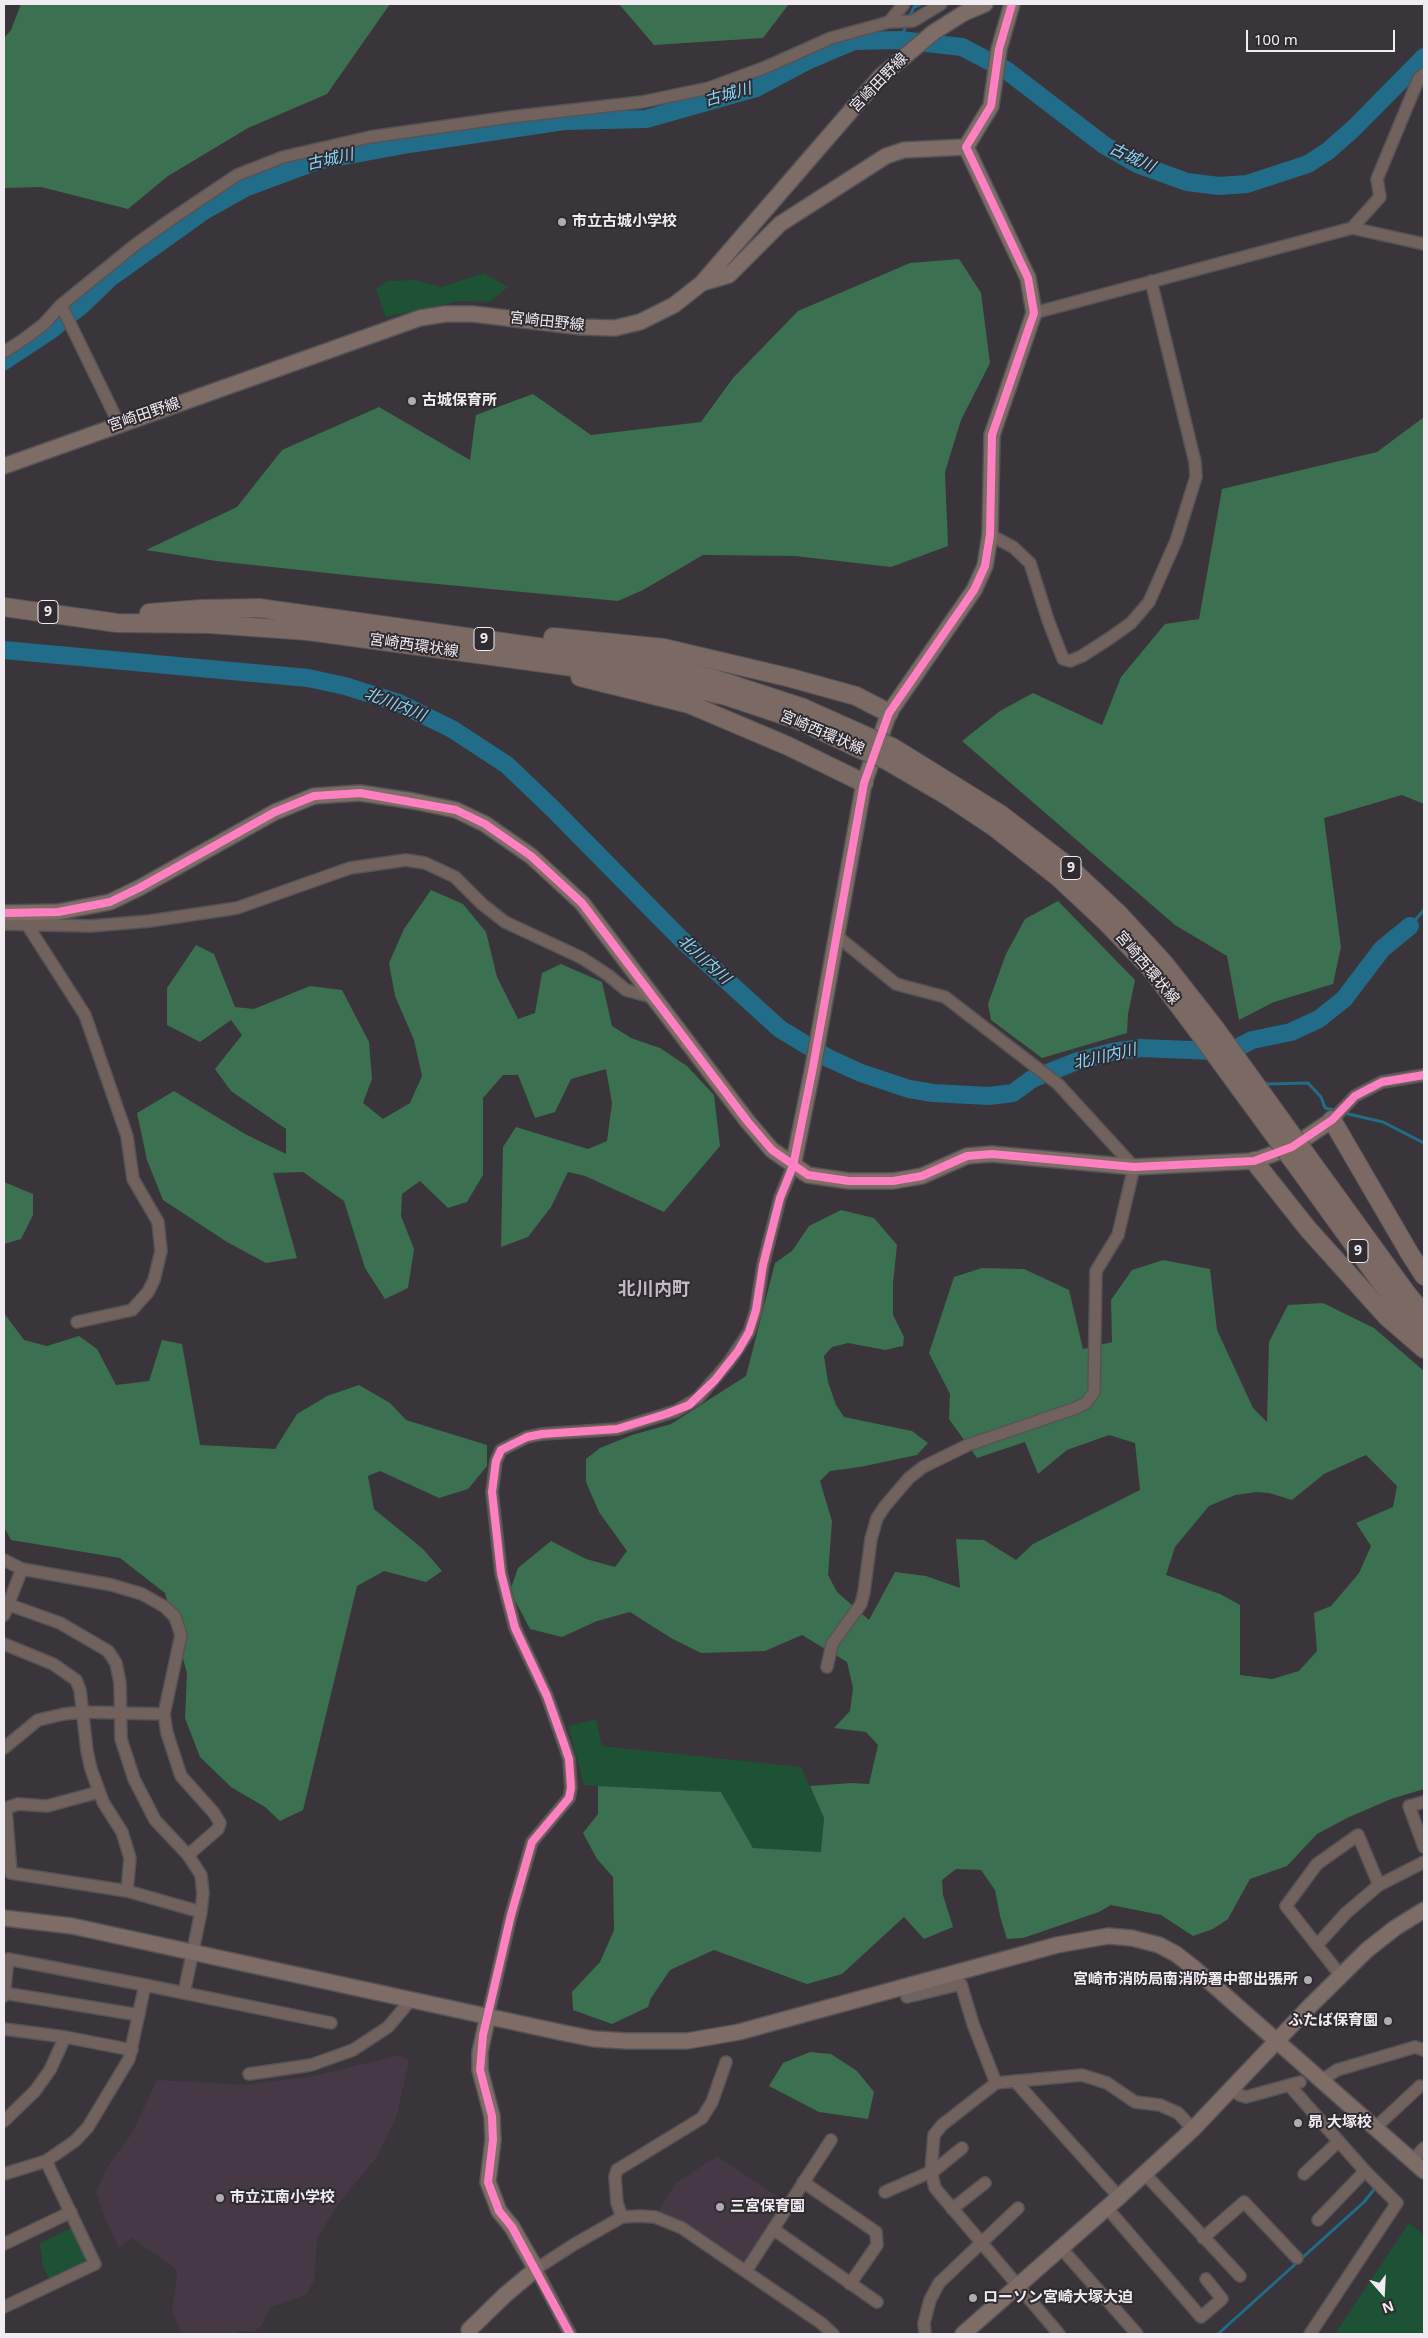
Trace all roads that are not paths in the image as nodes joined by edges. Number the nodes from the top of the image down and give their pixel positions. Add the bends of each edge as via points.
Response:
1 (904, 4) edge
2 (941, 4) edge
3 (985, 4) edge
4 (1012, 4) edge
5 (889, 22) junction
6 (1424, 74) edge
7 (966, 146) junction
8 (1352, 228) junction
9 (1424, 244) edge
10 (1151, 281) junction
11 (702, 283) junction
12 (61, 305) junction
13 (1034, 313) junction
14 (4, 352) edge
15 (119, 424) junction
16 (4, 466) edge
17 (990, 535) junction
18 (4, 607) edge
19 (91, 618) junction
20 (515, 643) junction
21 (562, 664) junction
22 (889, 713) junction
23 (864, 743) junction
24 (864, 783) junction
25 (4, 913) edge
26 (26, 923) junction
27 (4, 924) edge
28 (837, 936) junction
29 (655, 998) junction
30 (1424, 1075) edge
31 (1332, 1120) junction
32 (1254, 1161) junction
33 (1302, 1161) junction
34 (793, 1166) junction
35 (1134, 1167) junction
36 (1424, 1276) edge
37 (1424, 1314) edge
38 (77, 1322) dead end
39 (1424, 1333) edge
40 (1424, 1349) edge
41 (4, 1560) edge
42 (22, 1569) junction
43 (5, 1607) edge
44 (4, 1644) edge
45 (826, 1667) dead end
46 (82, 1712) junction
47 (120, 1714) junction
48 (164, 1714) junction
49 (4, 1748) edge
50 (99, 1792) junction
51 (1424, 1802) edge
52 (1424, 1848) edge
53 (188, 1855) junction
54 (1424, 1862) edge
55 (1378, 1885) junction
56 (127, 1891) junction
57 (1424, 1910) edge
58 (201, 1912) junction
59 (4, 1918) edge
60 (1317, 1945) junction
61 (193, 1951) junction
62 (1341, 1976) junction
63 (145, 1985) junction
64 (903, 1986) junction
65 (184, 1993) junction
66 (4, 1994) edge
67 (410, 2001) junction
68 (139, 2015) junction
69 (488, 2015) junction
70 (331, 2023) dead end
71 (4, 2029) edge
72 (65, 2037) junction
73 (1279, 2041) junction
74 (132, 2050) junction
75 (1424, 2050) edge
76 (726, 2062) dead end
77 (249, 2074) dead end
78 (1322, 2080) junction
79 (1015, 2081) junction
80 (1300, 2082) dead end
81 (996, 2083) junction
82 (1289, 2085) junction
83 (1420, 2086) dead end
84 (1232, 2090) junction
85 (4, 2121) edge
86 (1375, 2128) junction
87 (1193, 2129) junction
88 (831, 2140) dead end
89 (1338, 2141) junction
90 (962, 2148) dead end
91 (1424, 2148) edge
92 (46, 2161) junction
93 (1412, 2161) junction
94 (1365, 2170) junction
95 (931, 2171) junction
96 (1424, 2171) edge
97 (4, 2174) edge
98 (1145, 2174) junction
99 (1304, 2174) dead end
100 (804, 2182) junction
101 (984, 2183) dead end
102 (885, 2192) dead end
103 (1119, 2197) junction
104 (1018, 2208) dead end
105 (1107, 2208) junction
106 (952, 2209) junction
107 (71, 2212) junction
108 (622, 2217) junction
109 (1318, 2220) dead end
110 (773, 2229) junction
111 (1203, 2238) junction
112 (982, 2242) junction
113 (4, 2244) edge
114 (1061, 2248) junction
115 (1297, 2258) dead end
116 (536, 2269) junction
117 (746, 2271) junction
118 (1240, 2276) dead end
119 (1206, 2278) dead end
120 (850, 2284) junction
121 (1017, 2285) junction
122 (877, 2302) dead end
123 (4, 2307) edge
124 (469, 2330) dead end
125 (570, 2334) edge
126 (834, 2334) edge
127 (925, 2334) edge
128 (963, 2334) edge
129 (1059, 2334) edge
130 (1137, 2334) edge
131 (1310, 2334) edge

1 - 5 street
2 - 5 street via 913,21
3 - 11 street, 宮崎田野線 via 934,32 881,76
4 - 7 street via 999,49 991,106
5 - 12 street via 831,38 710,88 642,102 370,137 283,157 238,175 170,220
6 - 8 street via 1419,78 1377,179 1380,197
7 - 11 street via 904,150 886,156 780,224 729,275
7 - 13 street via 1028,278
8 - 9 street
8 - 10 street
10 - 13 street
10 - 17 street via 1196,477 1176,541 1149,602 1130,623 1110,638 1082,656 1070,661 1063,659 1030,563 1013,547
11 - 15 street, 宮崎田野線 via 674,305 640,322 615,328 473,314 420,318
12 - 14 street via 44,324
12 - 15 street
13 - 17 street via 992,435
15 - 16 street, 宮崎田野線
17 - 22 street via 985,566 974,590
18 - 19 main road, 宮崎西環状線 / 9
19 - 20 main road, 宮崎西環状線 / 9 via 259,608
19 - 21 main road, 宮崎西環状線 / 9 via 117,623 209,624 308,631
20 - 22 main road via 550,637 664,648 856,696
20 - 23 main road, 宮崎西環状線 / 9 via 652,663 715,679 802,708
21 - 23 main road, 宮崎西環状線 / 9 via 639,676 726,696
21 - 24 main road via 576,676 689,704
22 - 24 street
23 - 33 main road, 宮崎西環状線 / 9, bridge via 1000,814 1070,867 1164,963 1208,1031
24 - 28 street
25 - 29 street via 58,912 110,902 275,812 314,796 360,793 456,810 492,829 531,856 582,903
26 - 27 street
26 - 29 street via 91,926 237,908 350,868 406,860 425,863 455,877 505,922 582,958 626,990
26 - 38 street via 85,1015 127,1136 133,1179 158,1222 161,1251 148,1292 132,1310
28 - 34 street
28 - 35 street via 896,984 945,997 1058,1084
29 - 34 street via 748,1122 772,1150
30 - 31 street via 1382,1082 1355,1096
31 - 32 street via 1292,1147
31 - 36 main road
32 - 35 street
32 - 40 main road via 1308,1228 1388,1317
33 - 37 main road, 宮崎西環状線 / 9
33 - 39 main road, 宮崎西環状線 / 9 via 1382,1284
34 - 35 street via 808,1175 849,1181 893,1182 922,1176 967,1156 992,1154
34 - 69 street via 780,1198 749,1332 729,1362 698,1398 676,1411 617,1428 527,1437 501,1450 496,1461 492,1492 501,1573 514,1628 547,1696 569,1759 571,1788 569,1798 532,1842
35 - 45 street via 1118,1235 1096,1271 1094,1392 1086,1403 1076,1408 968,1445 908,1478 877,1518 861,1604 832,1644
41 - 42 street
42 - 43 street
42 - 48 street via 112,1585 142,1594 175,1617 181,1635
43 - 47 street via 60,1623 108,1651 119,1674
44 - 46 street via 72,1676 80,1690
46 - 47 street
46 - 49 street via 38,1720
46 - 50 street via 86,1751
47 - 48 street
47 - 53 street via 121,1739 134,1779 155,1820
48 - 53 street via 181,1776 220,1823 218,1829
50 - 56 street via 122,1832 130,1858
50 - 56 street via 48,1806 18,1804 6,1808 11,1873
51 - 52 street via 1410,1806
53 - 58 street via 200,1875 203,1893
54 - 55 street
55 - 60 street via 1346,1912
55 - 60 street via 1358,1835 1317,1864 1286,1906
56 - 58 street
57 - 62 street via 1367,1950
58 - 61 street
59 - 61 street via 72,1926
60 - 62 street
61 - 65 street
61 - 67 street
62 - 73 street
63 - 65 street
63 - 66 street via 8,1960
63 - 68 street
64 - 69 street via 739,2032 687,2041 594,2039
64 - 73 street via 1057,1945 1108,1936 1132,1938 1176,1954
64 - 81 street via 907,1997 960,1984
65 - 70 street
66 - 68 street
67 - 69 street
67 - 77 street via 388,2027 353,2050 311,2065
68 - 74 street
69 - 116 street via 480,2052 480,2070 492,2116 488,2182 499,2211
71 - 72 street
72 - 74 street
72 - 85 street via 50,2070 35,2091
73 - 78 street
73 - 84 street
74 - 92 street via 88,2127 75,2141
75 - 78 street via 1415,2047 1337,2070
76 - 108 street via 712,2102 702,2118 617,2170 617,2203
78 - 86 street
79 - 81 street
79 - 87 street via 1082,2075 1107,2083 1135,2102 1178,2113
79 - 103 street
80 - 82 street
81 - 95 street via 942,2125 934,2135
82 - 84 street via 1246,2097
82 - 89 street
83 - 86 street
84 - 87 street
86 - 93 street
87 - 98 street
88 - 100 street
89 - 94 street
89 - 99 street
90 - 95 street
91 - 93 street
92 - 97 street
92 - 107 street
93 - 96 street
94 - 109 street
94 - 131 street via 1397,2203
95 - 102 street
95 - 106 street via 935,2188
98 - 103 street
98 - 111 street
100 - 110 street
100 - 120 street via 876,2232 877,2245
101 - 106 street
103 - 105 street
104 - 112 street
105 - 114 street
105 - 119 street via 1201,2317 1222,2298
106 - 112 street
107 - 113 street
107 - 123 street via 95,2264
108 - 116 street
108 - 117 street via 655,2217 669,2222
110 - 117 street
110 - 120 street
111 - 115 street via 1244,2202
111 - 118 street
112 - 121 street
112 - 127 street via 939,2283 930,2300 924,2323
114 - 121 street
114 - 130 street
116 - 124 street
116 - 125 street
117 - 126 street
120 - 122 street
121 - 128 street
121 - 129 street

